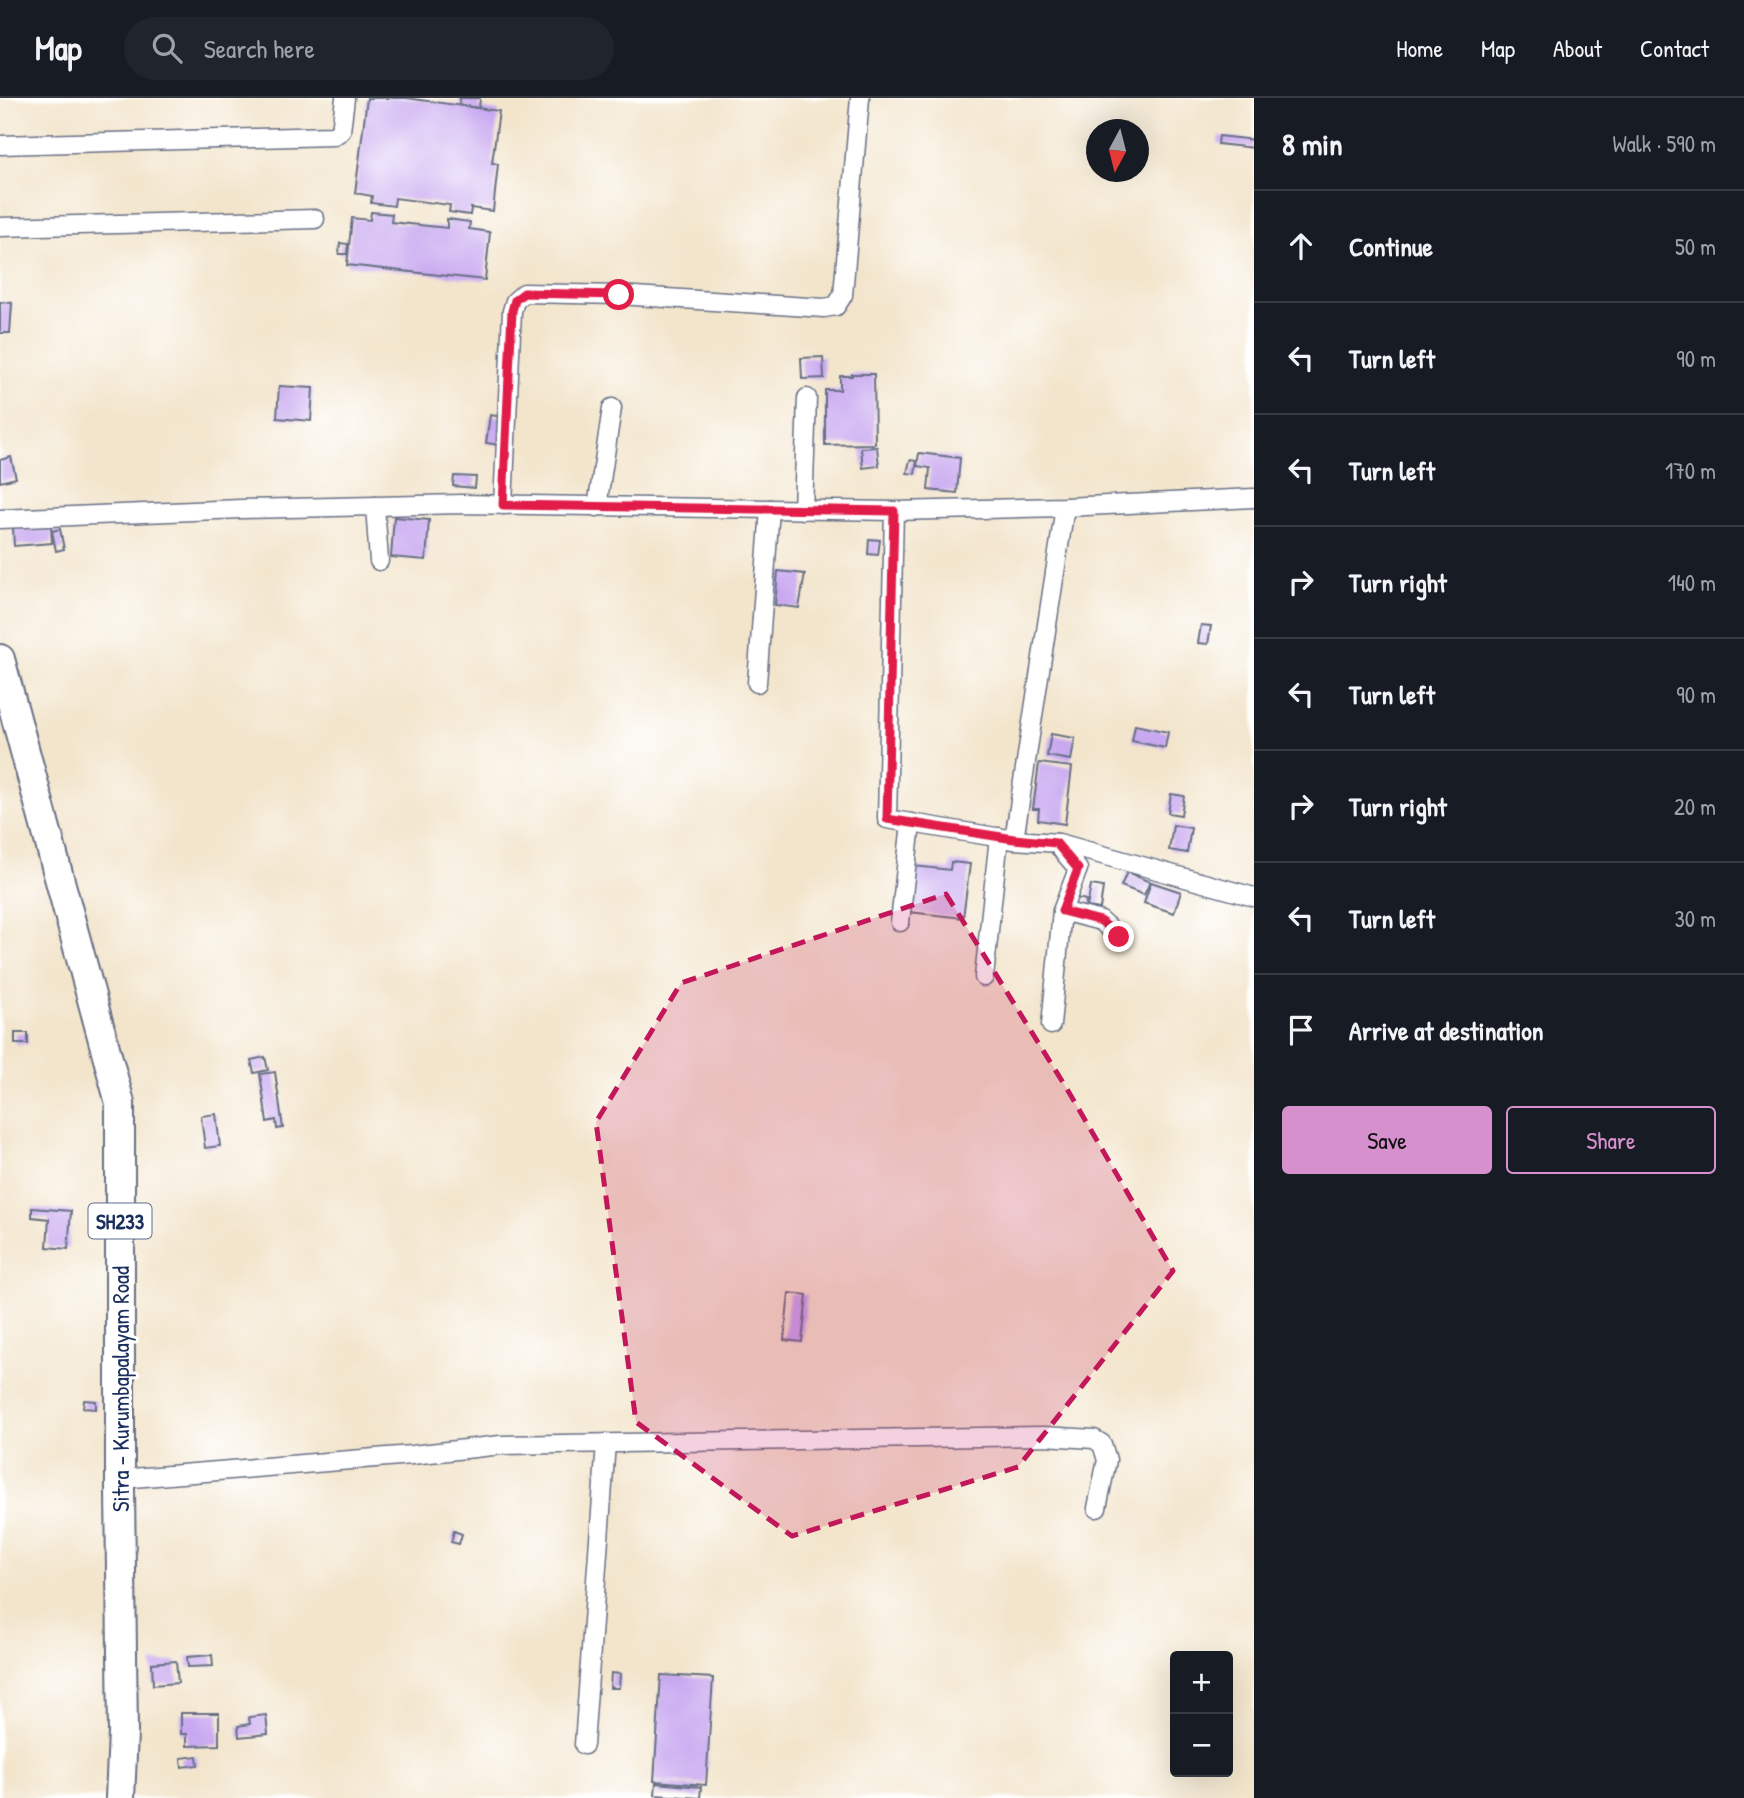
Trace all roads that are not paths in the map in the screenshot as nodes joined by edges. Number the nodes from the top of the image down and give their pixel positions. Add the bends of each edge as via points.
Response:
1 (345, 98) edge
2 (860, 98) edge
3 (0, 145) edge
4 (315, 219) dead end
5 (0, 227) edge
6 (807, 398) dead end
7 (612, 408) dead end
8 (1254, 498) edge
9 (503, 505) junction
10 (374, 506) junction
11 (597, 507) junction
12 (1065, 507) junction
13 (770, 509) junction
14 (803, 510) junction
15 (894, 511) junction
16 (0, 519) edge
17 (379, 561) dead end
18 (0, 659) edge
19 (757, 682) dead end
20 (911, 823) junction
21 (1007, 838) junction
22 (1056, 843) junction
23 (1254, 897) edge
24 (1062, 911) junction
25 (900, 922) dead end
26 (1119, 937) dead end
27 (984, 977) dead end
28 (1051, 1026) dead end
29 (606, 1444) junction
30 (120, 1479) junction
31 (1097, 1508) dead end
32 (584, 1745) dead end
33 (120, 1798) edge

1 - 3 street via 341,131 333,136
2 - 9 street via 843,295 836,306 524,293 515,300
4 - 5 street
6 - 14 street
7 - 11 street
8 - 12 street
9 - 10 street
9 - 11 street
10 - 16 street
10 - 17 street
11 - 13 street
12 - 15 street
12 - 21 street
13 - 14 street
13 - 19 street
14 - 15 street
15 - 20 street via 887,819
18 - 30 main road, Sitra - Kurumbapalayam Road / SH233 via 120,1103
20 - 21 street
20 - 25 street
21 - 22 street
21 - 27 street
22 - 23 street
22 - 24 street via 1078,869
24 - 26 street via 1101,921
24 - 28 street
29 - 30 street via 501,1445
29 - 31 street via 1044,1436 1094,1439 1102,1444 1107,1460
29 - 32 street
30 - 33 main road, Sitra - Kurumbapalayam Road / SH233

